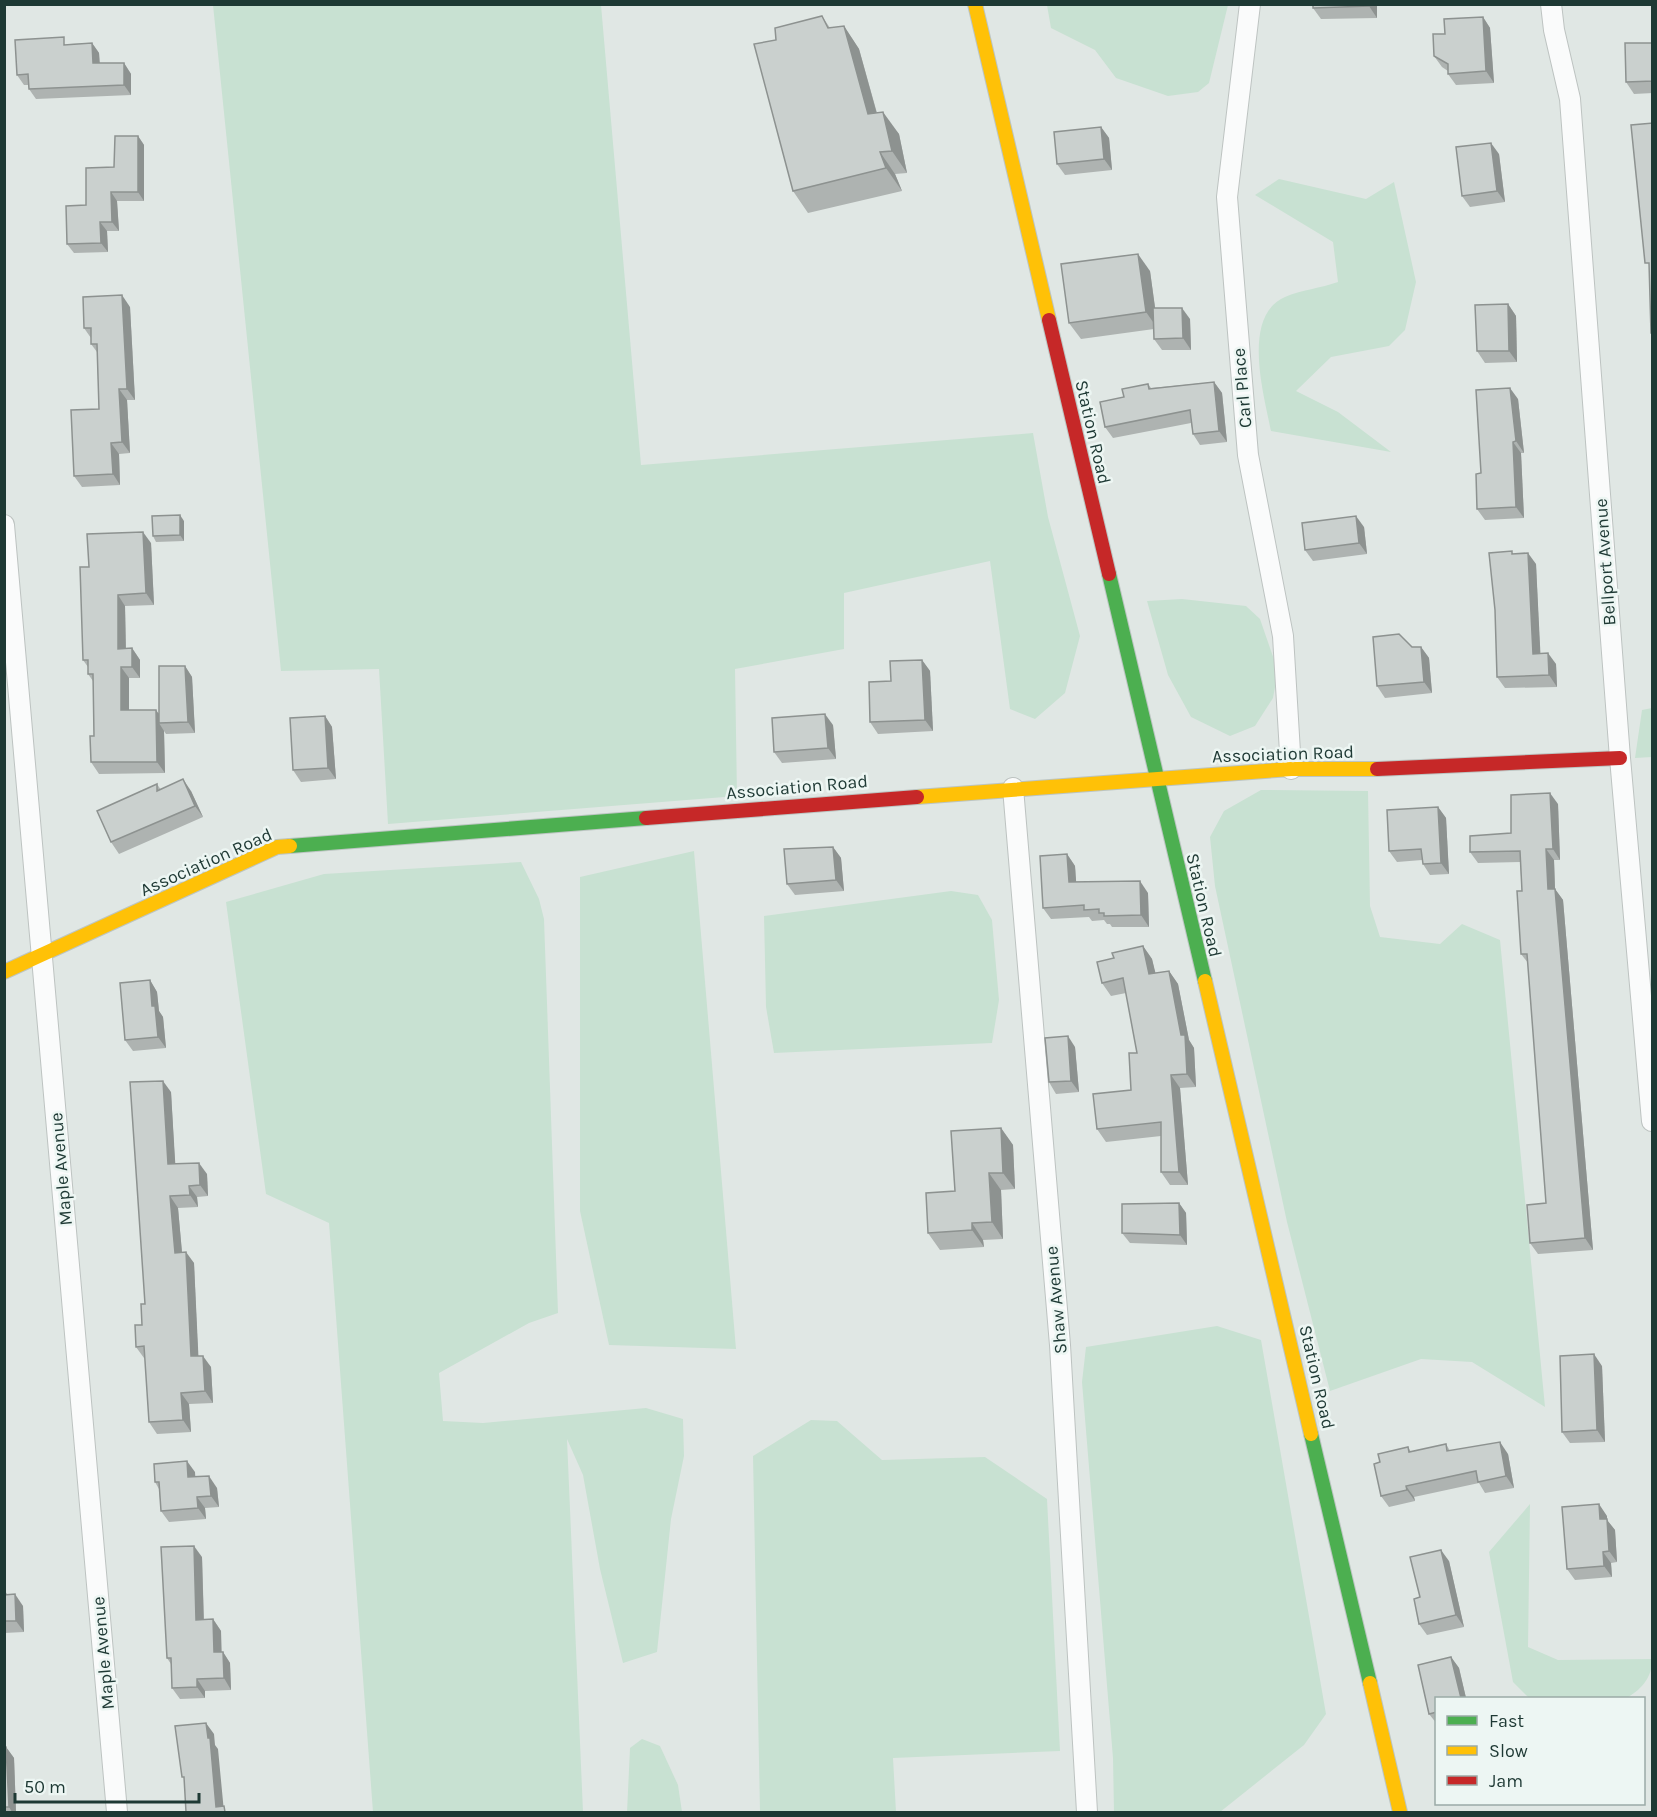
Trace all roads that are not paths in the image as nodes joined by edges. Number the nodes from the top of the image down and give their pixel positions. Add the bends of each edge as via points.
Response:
1 (975, 4) edge
2 (1250, 4) edge
3 (1551, 4) edge
4 (4, 525) edge
5 (1620, 758) junction
6 (1291, 769) junction
7 (1155, 778) junction
8 (1013, 788) junction
9 (43, 956) junction
10 (4, 972) edge
11 (1653, 1121) edge
12 (117, 1812) edge
13 (1087, 1812) edge
14 (1400, 1812) edge

1 - 7 main road, Station Road
2 - 6 street, Carl Place via 1227,197 1248,455 1283,636
3 - 5 street, Bellport Avenue via 1570,99
4 - 9 street, Maple Avenue
5 - 6 main road, Association Road via 1391,769
5 - 11 street, Bellport Avenue
6 - 7 main road, Association Road
7 - 8 main road, Association Road
7 - 14 main road, Station Road
8 - 9 main road, Association Road via 278,847
8 - 13 street, Shaw Avenue via 1060,1345
9 - 10 main road, Association Road
9 - 12 street, Maple Avenue

